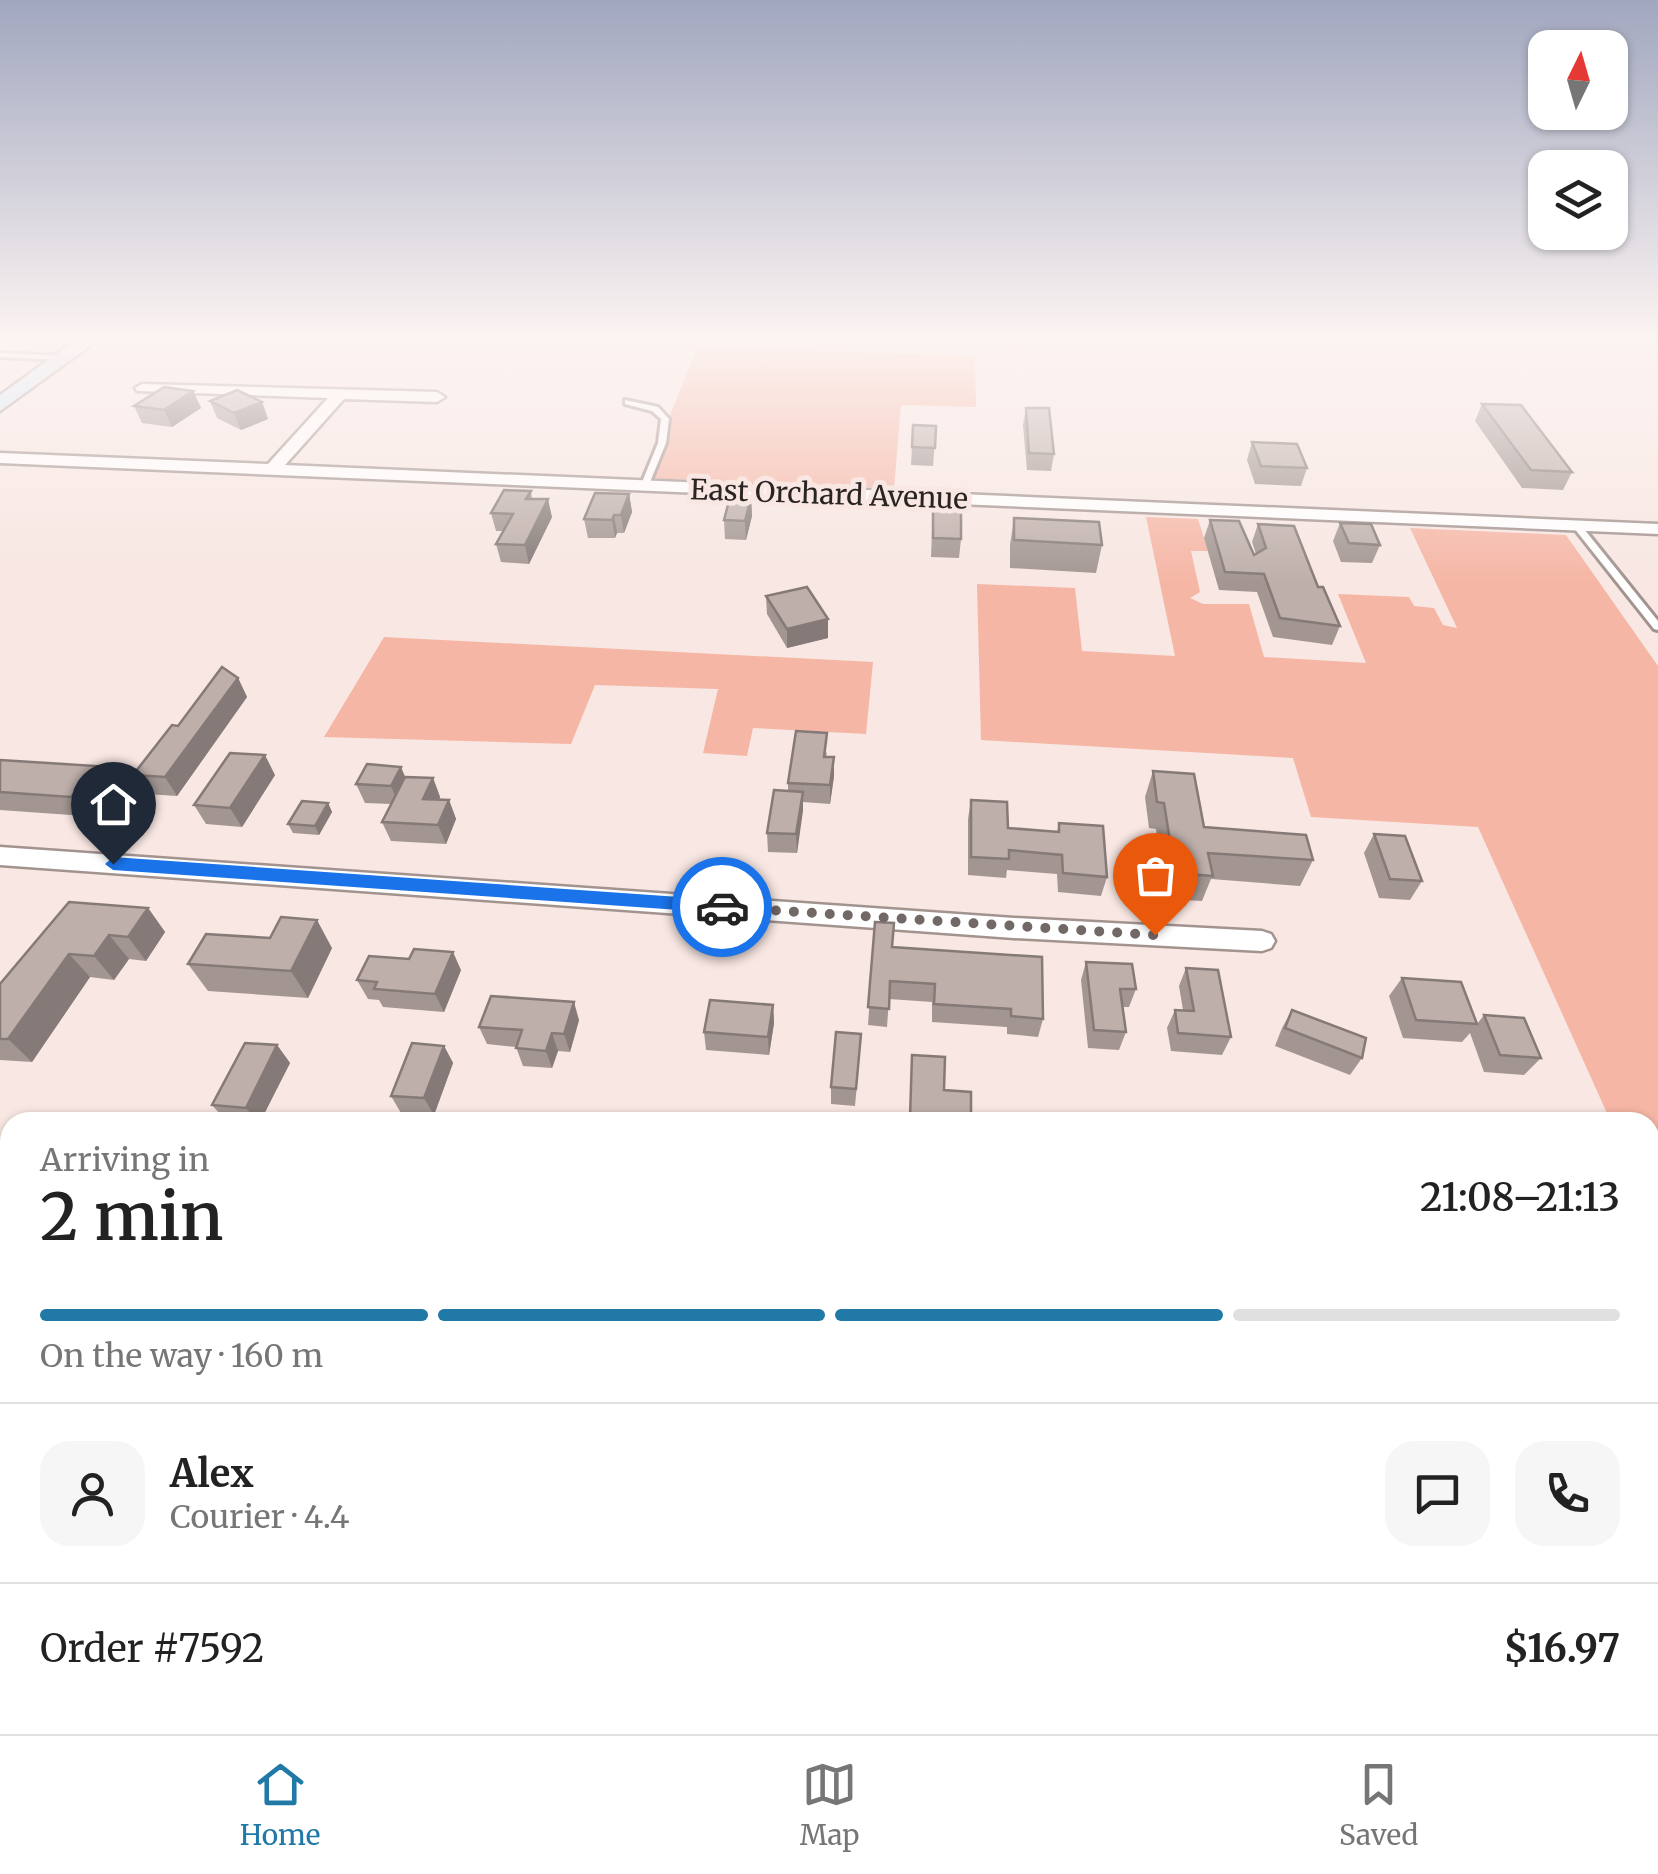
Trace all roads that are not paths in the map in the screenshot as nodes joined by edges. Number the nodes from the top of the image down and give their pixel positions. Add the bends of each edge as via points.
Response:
1 (316, 421) edge
2 (665, 421) edge
3 (0, 458) edge
4 (271, 471) junction
5 (644, 486) junction
6 (1235, 512) junction
7 (1577, 526) junction
8 (1658, 529) edge
9 (1240, 530) edge
10 (1658, 627) edge
11 (0, 856) edge
12 (1262, 941) dead end

1 - 4 street
2 - 5 lane
3 - 4 street, East Orchard Avenue
4 - 5 street, East Orchard Avenue
5 - 6 street, East Orchard Avenue
6 - 7 street, East Orchard Avenue
6 - 9 lane
7 - 8 street, East Orchard Avenue
7 - 10 lane
11 - 12 street

